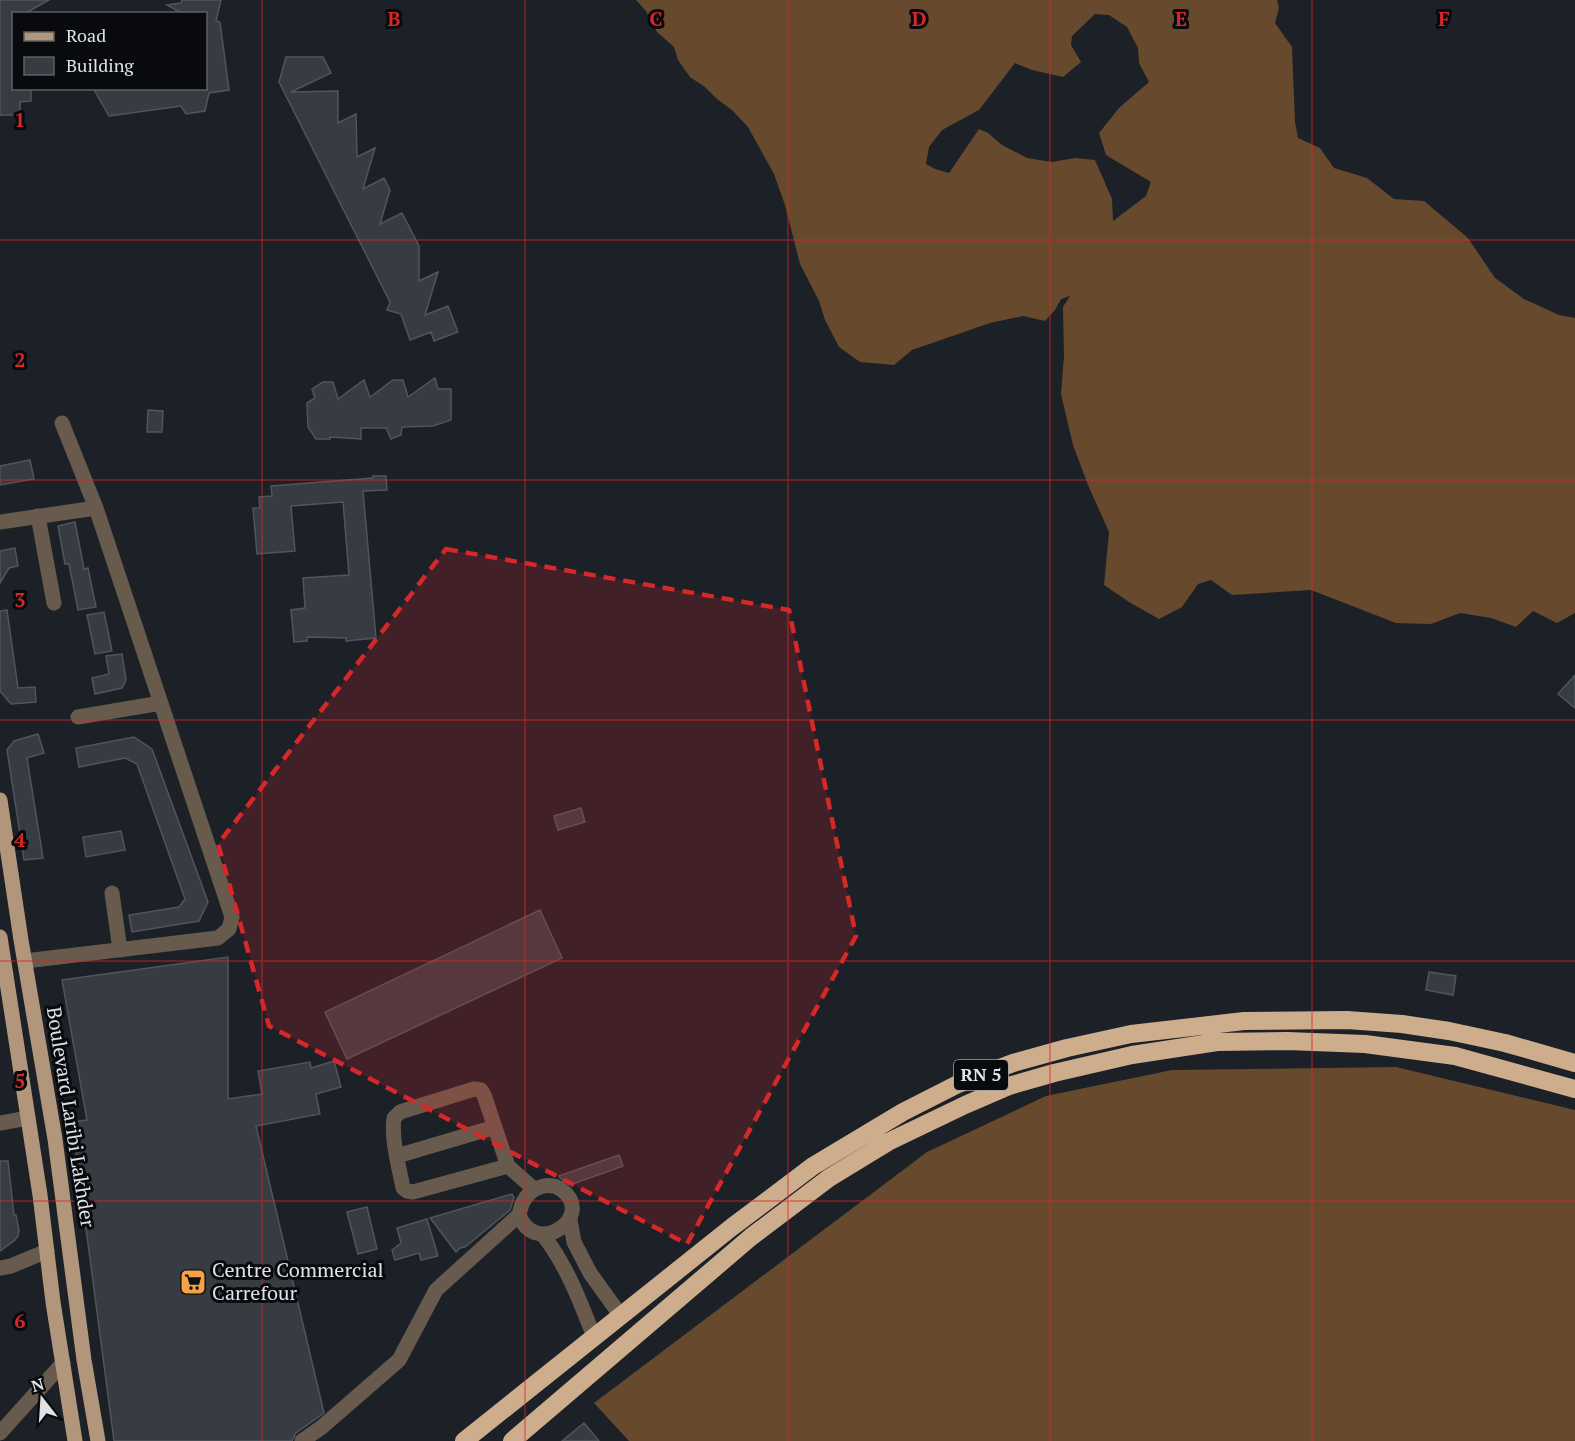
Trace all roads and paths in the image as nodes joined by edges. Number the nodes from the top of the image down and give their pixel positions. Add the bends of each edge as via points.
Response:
1 (62, 423) dead end
2 (96, 508) junction
3 (38, 516) junction
4 (0, 522) edge
5 (54, 603) dead end
6 (161, 703) junction
7 (78, 717) dead end
8 (0, 800) edge
9 (112, 893) dead end
10 (0, 937) edge
11 (120, 950) junction
12 (25, 961) junction
13 (2, 970) edge
14 (1575, 1063) edge
15 (1575, 1089) edge
16 (28, 1118) junction
17 (0, 1123) edge
18 (495, 1127) junction
19 (397, 1156) junction
20 (508, 1166) junction
21 (534, 1190) junction
22 (519, 1215) junction
23 (570, 1220) junction
24 (543, 1235) junction
25 (47, 1251) junction
26 (0, 1268) edge
27 (621, 1317) junction
28 (594, 1337) junction
29 (84, 1360) junction
30 (63, 1363) junction
31 (0, 1433) edge
32 (75, 1441) edge
33 (98, 1441) edge
34 (302, 1441) edge
35 (464, 1441) edge
36 (512, 1441) edge

1 - 2 street
2 - 3 street
2 - 6 street
3 - 4 street
3 - 5 street
6 - 7 street
6 - 11 street via 232,917 229,929 218,938
8 - 12 main road, Boulevard Laribi Lakhder
9 - 11 street
10 - 13 main road
11 - 12 street
12 - 29 main road, Boulevard Laribi Lakhder via 55,1138
13 - 16 main road
14 - 27 highway, RN 5 via 1449,1031 1347,1020 1208,1025 1131,1034 1056,1051 958,1084 813,1166
15 - 36 highway, RN 5 via 1455,1056 1365,1044 1287,1041 1217,1042 1132,1055 1009,1086 888,1142 829,1178 751,1237
16 - 17 street
16 - 25 main road
18 - 19 street
18 - 19 street via 484,1095 474,1089 400,1112 392,1126
18 - 20 street
19 - 20 street via 404,1188 413,1192
20 - 21 street
21 - 22 street
21 - 23 street via 551,1186 567,1194 573,1210
22 - 24 street via 525,1227
22 - 34 street via 436,1290 399,1360
23 - 24 street via 555,1232
23 - 27 street via 574,1242 590,1273
24 - 28 street via 569,1275
25 - 26 street
25 - 30 main road
27 - 28 highway, RN 5
28 - 35 highway, RN 5
29 - 30 main road
29 - 33 main road, Boulevard Laribi Lakhder
30 - 31 street
30 - 32 main road

